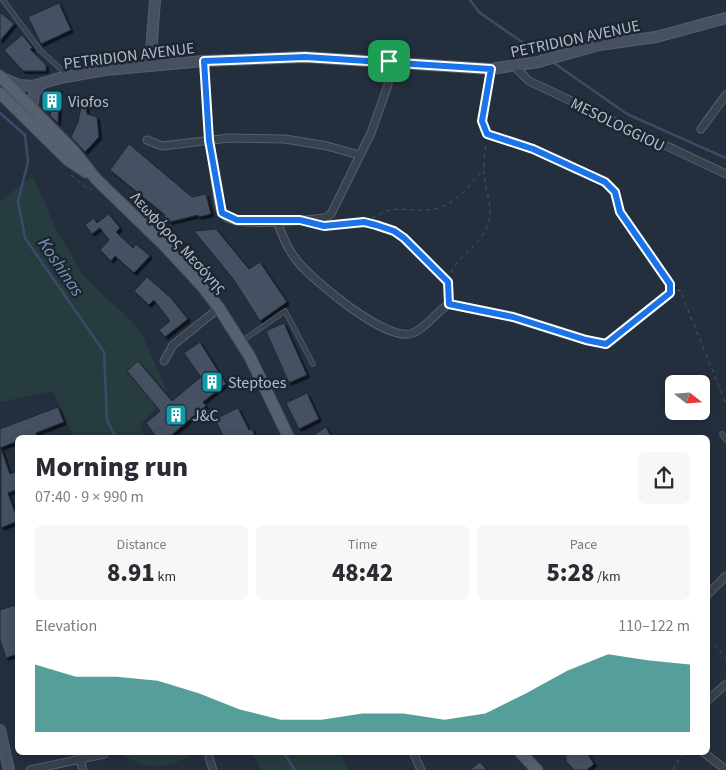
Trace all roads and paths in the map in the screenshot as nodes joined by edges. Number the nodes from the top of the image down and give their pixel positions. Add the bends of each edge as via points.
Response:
1 (3, 0) edge
2 (155, 0) edge
3 (726, 21) edge
4 (204, 61) junction
5 (389, 61) junction
6 (150, 65) junction
7 (518, 66) junction
8 (491, 69) junction
9 (0, 75) edge
10 (68, 76) junction
11 (40, 85) junction
12 (0, 93) edge
13 (726, 95) edge
14 (37, 113) junction
15 (700, 129) dead end
16 (487, 134) junction
17 (146, 140) dead end
18 (209, 140) junction
19 (359, 155) junction
20 (484, 166) junction
21 (726, 174) edge
22 (96, 178) junction
23 (277, 221) junction
24 (364, 222) junction
25 (324, 226) dead end
26 (448, 282) junction
27 (670, 293) junction
28 (449, 304) junction
29 (219, 308) junction
30 (496, 314) joint
31 (240, 342) junction
32 (164, 361) dead end
33 (312, 364) dead end
34 (726, 404) edge
35 (722, 434) dead end
36 (288, 435) edge
37 (726, 440) edge
38 (726, 576) edge
39 (710, 592) edge
40 (710, 641) edge
41 (726, 657) edge
42 (726, 684) edge
43 (710, 698) edge
44 (0, 730) edge
45 (100, 755) edge
46 (414, 755) edge
47 (527, 755) edge
48 (681, 755) edge
49 (706, 755) edge
50 (210, 757) dead end
51 (80, 760) junction
52 (9, 770) edge
53 (30, 770) edge
54 (83, 770) edge
55 (213, 770) edge
56 (421, 770) edge
57 (536, 770) edge
58 (673, 770) edge
59 (726, 770) edge

1 - 10 lane via 40,50
2 - 6 street
3 - 7 street, PETRIDION AVENUE
4 - 5 street, PETRIDION AVENUE via 305,57
4 - 6 street, PETRIDION AVENUE
4 - 18 street
5 - 8 street, PETRIDION AVENUE
5 - 19 street via 388,85
6 - 10 street, PETRIDION AVENUE
7 - 8 street, PETRIDION AVENUE
7 - 21 street, MESOLOGGIOU via 529,81
8 - 16 street via 482,121
9 - 11 street, PETRIDION AVENUE via 19,85
9 - 14 main road, Λεωφόρος Μεσόγης
10 - 11 street, PETRIDION AVENUE
11 - 14 street via 32,100 32,108
12 - 22 main road, Λεωφόρος Μεσόγης via 68,160
13 - 15 street
14 - 22 main road, Λεωφόρος Μεσόγης
16 - 20 path
16 - 27 street via 533,149 605,182 615,192 620,212 670,284
17 - 18 street via 162,146
18 - 19 street via 285,140
18 - 23 street via 222,213 237,220
19 - 23 street via 331,214 325,218
20 - 24 path via 474,182 455,199 441,206 429,210 389,210
20 - 26 path via 490,214 488,226 454,266
22 - 29 main road, Λεωφόρος Μεσόγης via 186,268
23 - 28 street via 287,247 298,262 330,291 386,330 401,335 413,333
24 - 25 path
24 - 26 path via 394,231 404,238
26 - 28 path
27 - 30 path via 606,344
27 - 34 path via 680,290
28 - 30 street
29 - 31 main road, Λεωφόρος Μεσόγης
29 - 32 street via 174,345
31 - 33 lane via 285,311
31 - 36 main road, Λεωφόρος Μεσόγης
35 - 37 lane
38 - 39 street
40 - 41 path
42 - 43 street
44 - 52 street
45 - 51 street
46 - 56 street
47 - 57 main road
48 - 58 path
49 - 59 street
50 - 55 street
51 - 53 street
51 - 54 street

